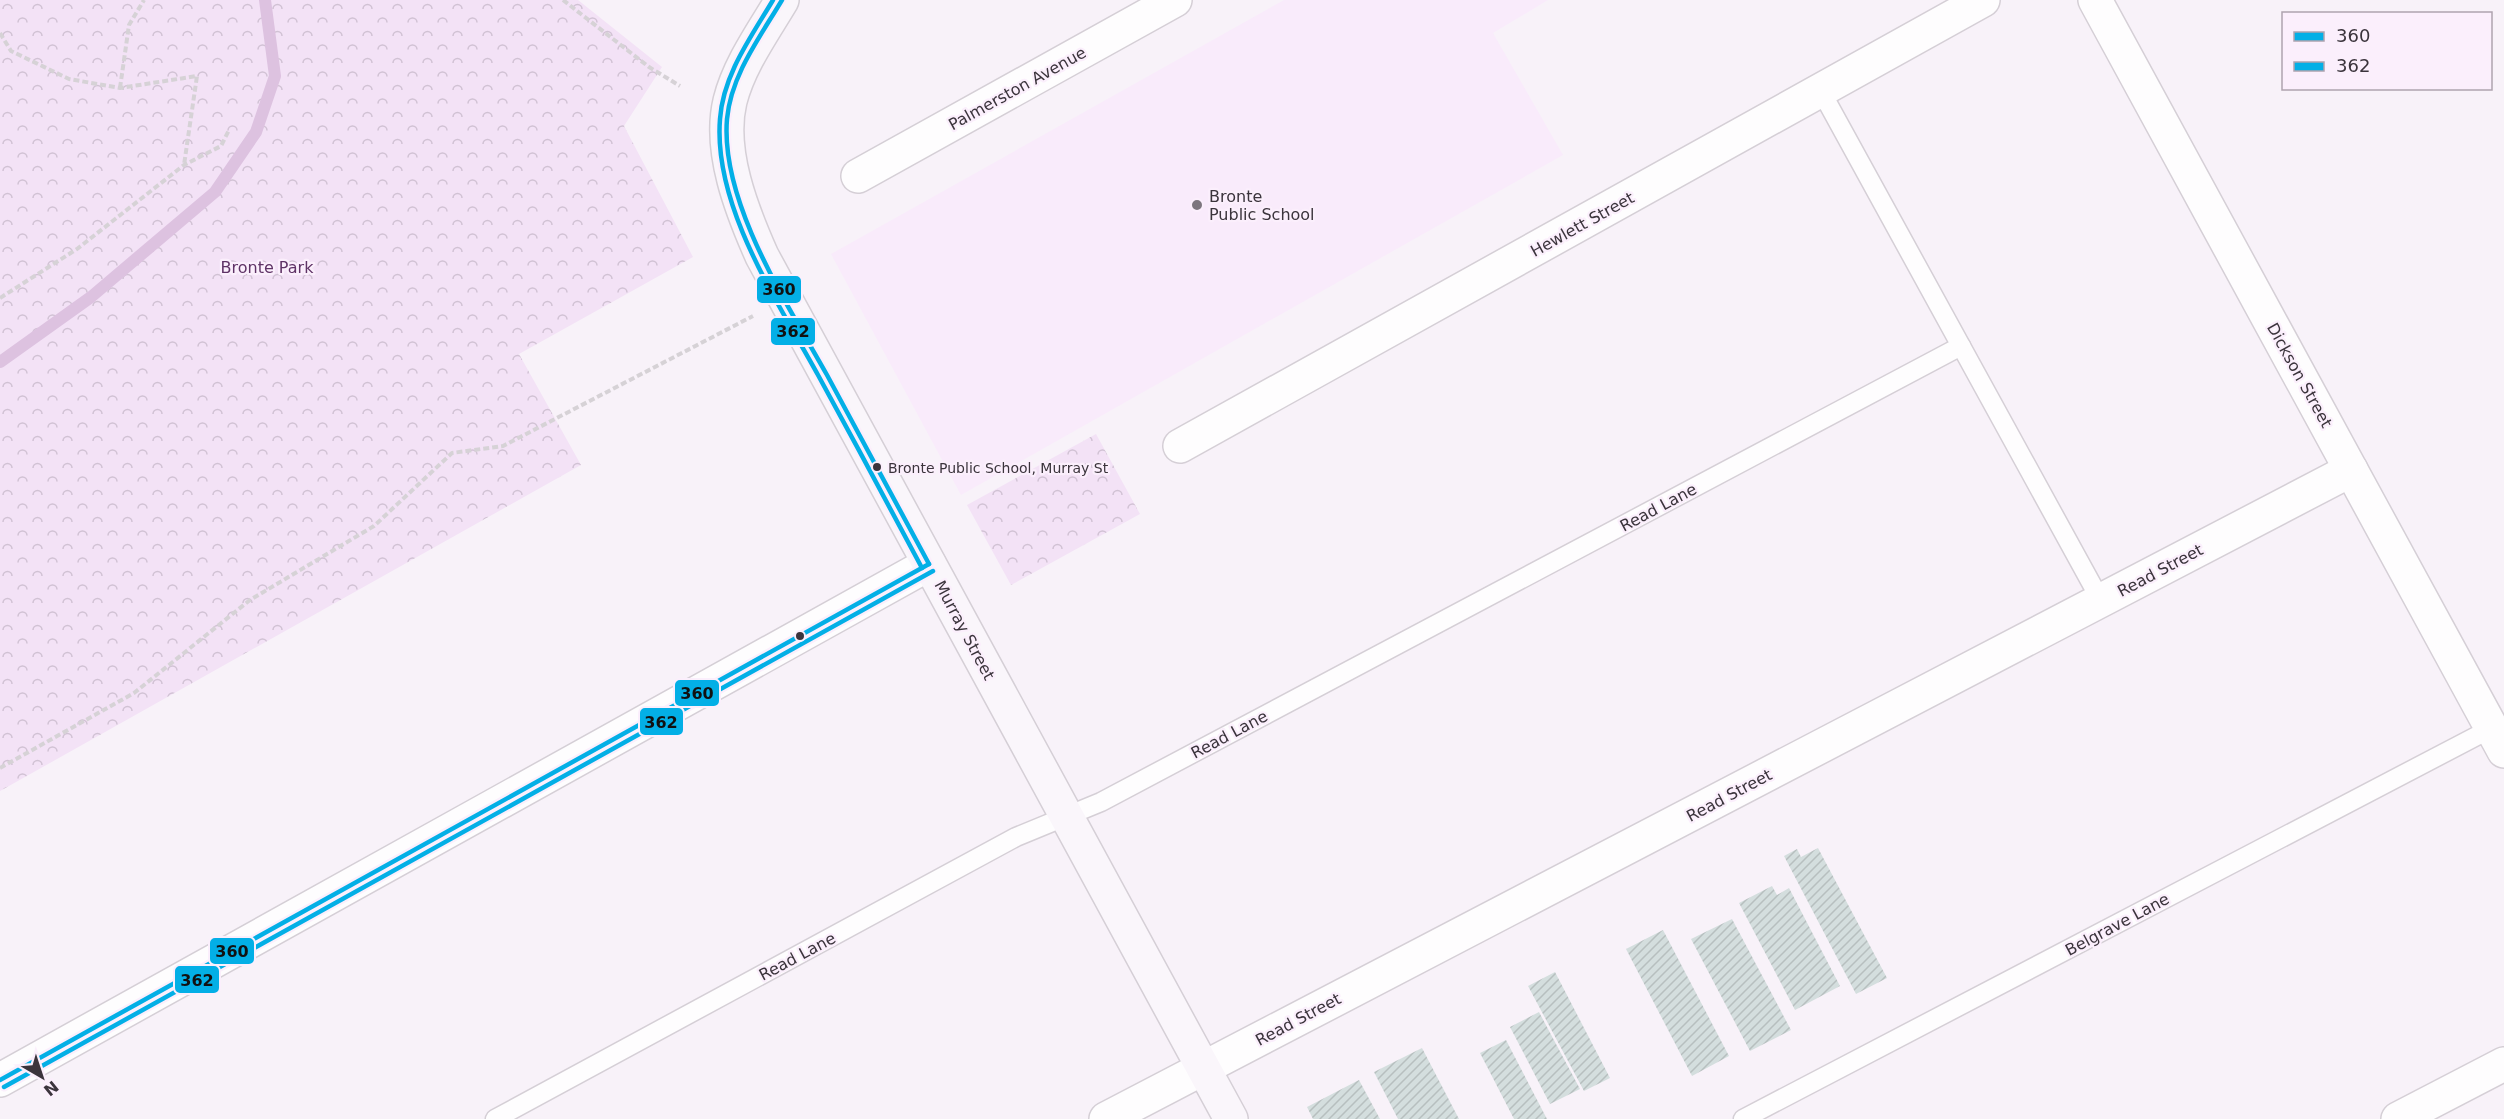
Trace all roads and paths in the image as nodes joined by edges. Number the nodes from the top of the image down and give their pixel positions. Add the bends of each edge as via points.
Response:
1 (144, 0) edge
2 (563, 0) edge
3 (782, 0) edge
4 (1175, 0) edge
5 (1983, 0) edge
6 (2095, 0) edge
7 (0, 33) edge
8 (680, 86) dead end
9 (120, 88) junction
10 (1821, 91) junction
11 (229, 130) dead end
12 (184, 165) junction
13 (858, 176) dead end
14 (0, 298) edge
15 (786, 299) junction
16 (1961, 346) junction
17 (1180, 446) dead end
18 (2351, 470) junction
19 (929, 564) junction
20 (2101, 601) junction
21 (2498, 740) edge
22 (0, 768) edge
23 (1066, 816) junction
24 (2504, 1064) edge
25 (1205, 1068) junction
26 (0, 1080) edge
27 (495, 1119) edge
28 (1106, 1119) edge
29 (1231, 1119) edge
30 (1743, 1119) edge
31 (2398, 1119) edge

1 - 9 path via 129,25
2 - 8 path via 649,67
3 - 15 main road, Murray Street via 740,75 730,102 728,131 740,205
4 - 13 street, Palmerston Avenue
5 - 10 street, Hewlett Street
6 - 18 street, Dickson Street
7 - 9 path via 11,51 69,79
9 - 12 path via 197,76
10 - 16 lane
10 - 17 street, Hewlett Street
11 - 12 path via 221,146
12 - 14 path via 77,249
15 - 19 main road, Murray Street
15 - 22 path via 503,446 452,453 374,526 250,600 134,693
16 - 20 lane
16 - 23 lane, Read Lane via 1116,794
18 - 20 street, Read Street
18 - 21 street, Dickson Street
19 - 23 main road, Murray Street
19 - 26 street
20 - 25 street, Read Street
21 - 30 lane, Belgrave Lane
23 - 25 main road, Murray Street
23 - 27 lane, Read Lane via 1016,837
24 - 31 street
25 - 28 street, Read Street
25 - 29 main road, Murray Street

